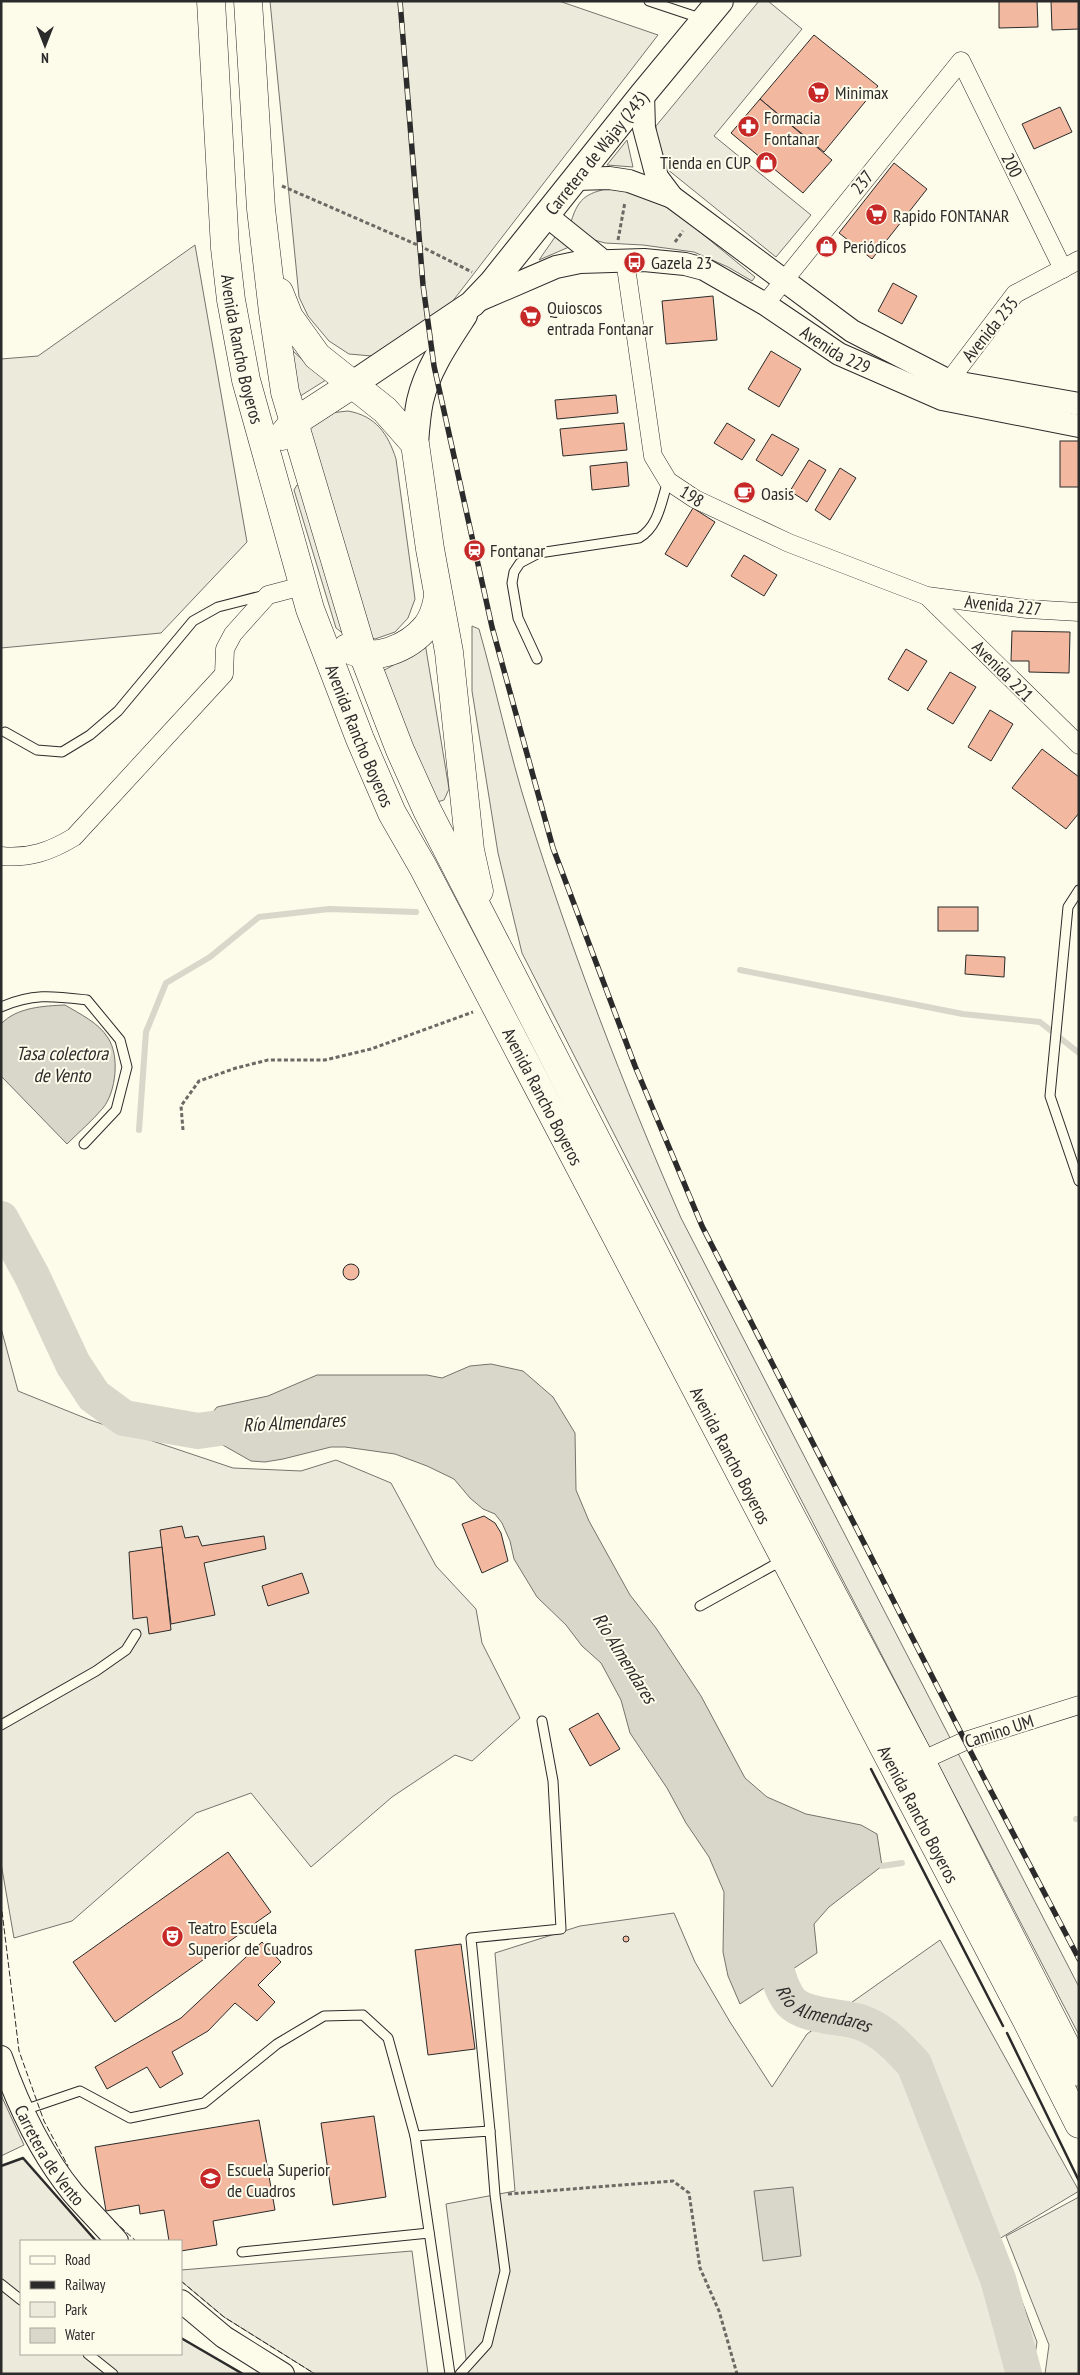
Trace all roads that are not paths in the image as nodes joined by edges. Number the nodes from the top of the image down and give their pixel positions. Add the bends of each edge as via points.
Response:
1 (212, 1) edge
2 (248, 1) edge
3 (648, 1) edge
4 (713, 10) edge
5 (960, 61) joint
6 (643, 94) junction
7 (576, 179) junction
8 (672, 198) junction
9 (547, 216) junction
10 (266, 252) junction
11 (615, 260) junction
12 (1071, 265) edge
13 (783, 280) junction
14 (472, 304) junction
15 (765, 304) junction
16 (353, 384) junction
17 (945, 390) junction
18 (1079, 404) edge
19 (293, 423) junction
20 (1079, 426) edge
21 (414, 444) junction
22 (270, 467) junction
23 (668, 481) junction
24 (268, 595) junction
25 (927, 596) junction
26 (306, 598) junction
27 (438, 598) junction
28 (1079, 612) edge
29 (363, 654) junction
30 (537, 659) dead end
31 (5, 732) dead end
32 (1079, 745) edge
33 (1, 856) edge
34 (1079, 890) edge
35 (502, 956) junction
36 (1, 1007) edge
37 (84, 1144) dead end
38 (1079, 1181) edge
39 (785, 1559) junction
40 (700, 1606) dead end
41 (136, 1634) dead end
42 (1079, 1705) edge
43 (542, 1721) dead end
44 (1, 1725) edge
45 (921, 1761) junction
46 (1, 2057) edge
47 (1079, 2072) edge
48 (22, 2111) junction
49 (1079, 2124) edge
50 (490, 2131) junction
51 (415, 2136) junction
52 (429, 2234) junction
53 (116, 2240) edge
54 (242, 2252) dead end
55 (1, 2284) edge
56 (20, 2299) edge
57 (182, 2302) edge
58 (89, 2355) edge
59 (113, 2374) edge
60 (283, 2374) edge
61 (450, 2374) edge
62 (460, 2374) edge

1 - 22 highway, Avenida Rancho Boyeros via 222,200 231,300 246,380
2 - 10 highway, Avenida Rancho Boyeros
3 - 4 lane
4 - 6 main road, Carretera de Wajay (243)
5 - 12 street, 200
5 - 13 street, 237
6 - 7 main road, Carretera de Wajay (243)
6 - 8 street, Avenida 229 via 644,128 657,177
7 - 8 street, Avenida 229 via 609,178
7 - 9 main road, Carretera de Wajay (243)
8 - 13 street, Avenida 229
9 - 11 street
9 - 14 main road, Carretera de Wajay (243)
10 - 16 highway via 289,317 298,332 327,366
10 - 19 highway, Avenida Rancho Boyeros via 279,359
11 - 14 street, Avenida 229 via 556,267
11 - 15 street, Avenida 229 via 661,261 704,269
11 - 23 street, 198 via 653,456
12 - 17 street, Avenida 235 via 1015,294
13 - 15 street, 237
13 - 17 street, Avenida 229 via 852,331
14 - 16 main road, Carretera de Wajay (243)
14 - 21 main road, Carretera de Wajay (243) via 426,383 420,400
15 - 17 street, Avenida 229 via 839,354
16 - 19 highway
16 - 21 highway via 385,410
17 - 18 street, Avenida 229
17 - 20 street, Avenida 229
19 - 22 highway via 277,445
19 - 29 highway, Avenida Rancho Boyeros
21 - 27 highway
22 - 26 highway, Avenida Rancho Boyeros
23 - 25 street, 198 via 695,499 789,543
23 - 30 lane via 656,520 648,533 638,538 539,553 520,563 512,583 518,618
24 - 26 street
24 - 31 lane via 218,607 193,621 118,711 90,735 62,752 37,750
24 - 33 street via 233,634 225,649 224,674 74,837 38,855
25 - 28 street, Avenida 227
25 - 32 street, Avenida 221
26 - 29 highway via 329,634 341,645
26 - 39 highway, Avenida Rancho Boyeros via 392,813
27 - 29 highway via 428,625 409,643 387,652
27 - 35 highway via 449,652 470,850 484,908
29 - 35 highway, Avenida Rancho Boyeros via 427,810
34 - 38 lane via 1068,907 1050,1096
35 - 45 highway, Avenida Rancho Boyeros via 750,1439
36 - 37 lane via 22,998 50,996 87,1000 120,1040 127,1067 116,1110
39 - 40 lane
39 - 49 highway, Avenida Rancho Boyeros
41 - 44 lane via 126,1650
42 - 45 street, Camino UM via 965,1741
43 - 50 lane via 553,1781 561,1929 471,1938
45 - 47 highway, Avenida Rancho Boyeros
46 - 48 street, Carretera de Vento
48 - 51 lane via 80,2090 130,2118 204,2103 277,2044 324,2016 363,2015 388,2038
48 - 53 street, Carretera de Vento via 72,2191
50 - 51 lane
50 - 62 lane via 494,2195 505,2271 486,2344
51 - 52 lane
52 - 54 lane
52 - 61 lane
55 - 56 lane
57 - 60 street via 224,2337
58 - 59 lane

